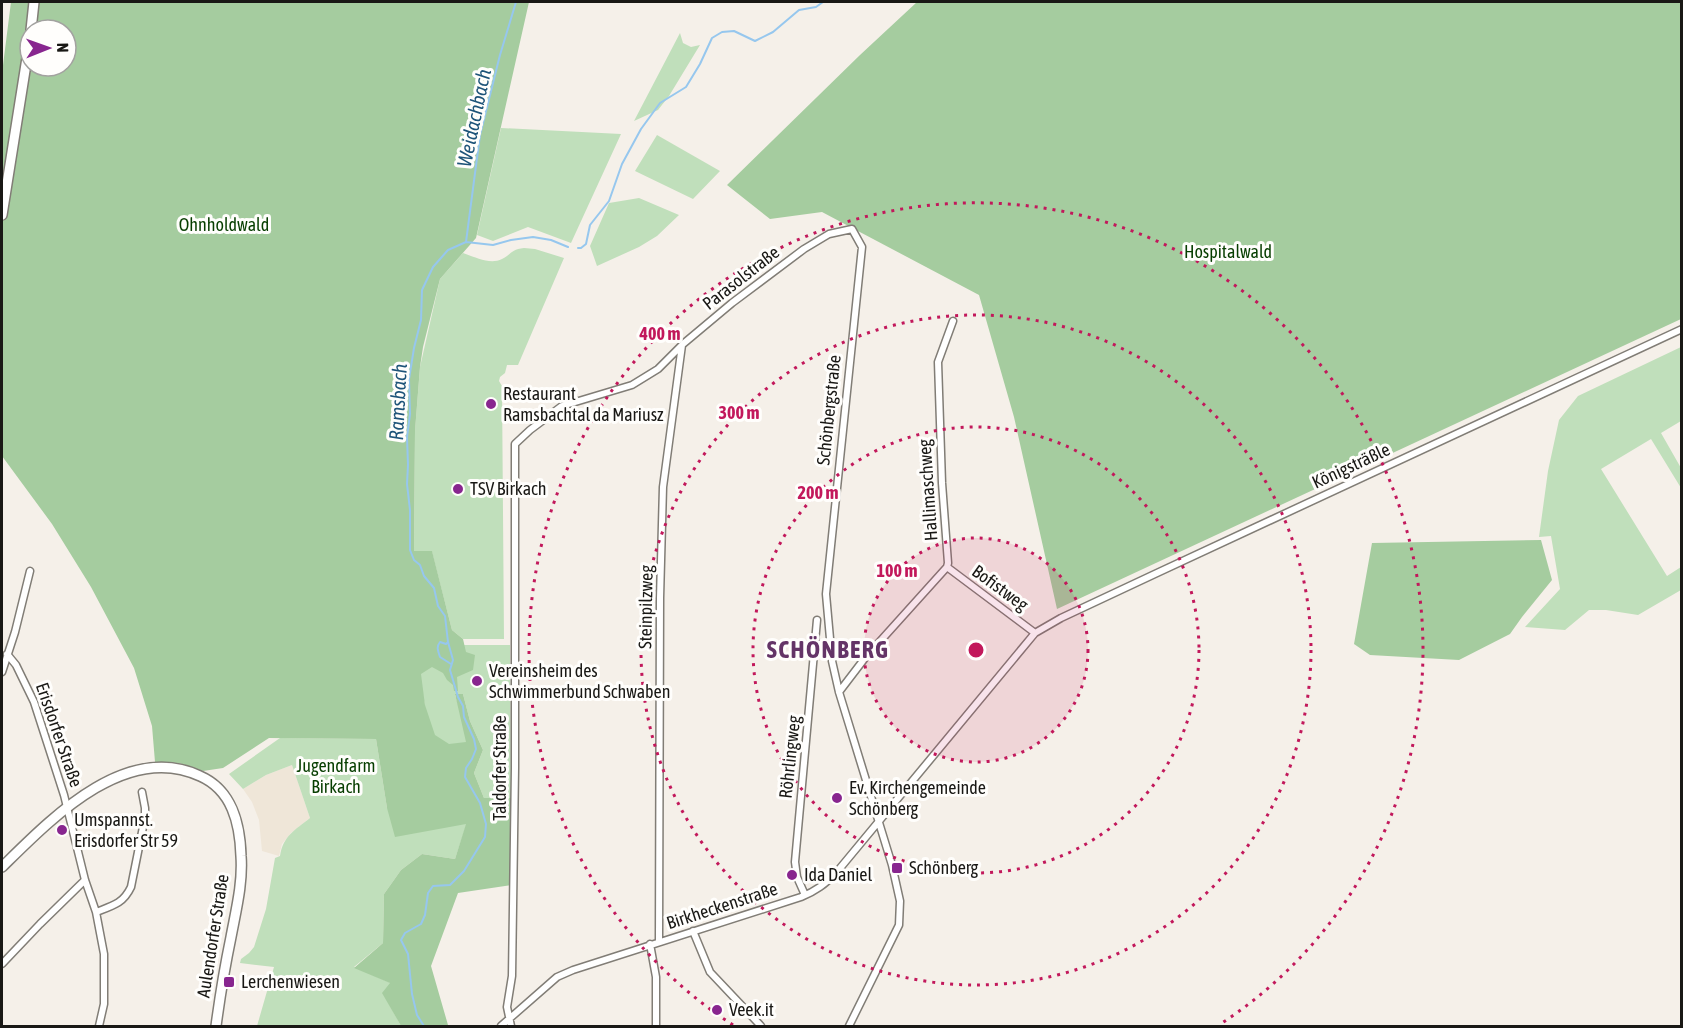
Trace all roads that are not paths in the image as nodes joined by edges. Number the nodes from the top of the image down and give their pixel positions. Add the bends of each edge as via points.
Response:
1 (34, 2) edge
2 (32, 18) edge
3 (23, 78) edge
4 (5, 172) edge
5 (3, 190) edge
6 (2, 215) edge
7 (862, 247) joint
8 (953, 321) dead end
9 (1682, 329) edge
10 (681, 345) junction
11 (515, 444) joint
12 (946, 567) junction
13 (30, 571) dead end
14 (817, 620) dead end
15 (1035, 633) junction
16 (7, 654) junction
17 (2, 672) edge
18 (839, 692) junction
19 (142, 792) dead end
20 (66, 808) junction
21 (878, 821) junction
22 (2, 867) edge
23 (85, 880) junction
24 (805, 896) junction
25 (96, 912) junction
26 (693, 931) junction
27 (659, 942) junction
28 (650, 945) junction
29 (2, 964) edge
30 (510, 1023) edge
31 (99, 1026) edge
32 (216, 1026) edge
33 (501, 1026) edge
34 (656, 1026) edge
35 (761, 1026) edge
36 (849, 1026) edge

1 - 2 main road
3 - 4 main road
4 - 5 main road
5 - 6 main road
7 - 10 street, Parasolstraße via 852,229 829,234 741,296
7 - 18 street, Schönbergstraße via 826,594
8 - 12 street, Hallimaschweg via 938,362
9 - 15 street, Königsträßle
10 - 11 street, Parasolstraße via 658,369 632,385 562,406
10 - 27 street, Steinpilzweg via 663,487
11 - 30 street, Taldorfer Straße via 515,768 512,976 507,1007
12 - 15 street, Bofistweg
12 - 18 street
13 - 16 street
14 - 24 street, Röhrlingweg via 795,862
15 - 21 street, Birkheckenstraße
16 - 17 street
16 - 20 street, Erisdorfer Straße via 34,702
18 - 21 street, Schönbergstraße
19 - 25 street via 145,817 131,887 119,904
20 - 22 main road, Aulendorfer Straße
20 - 23 street, Erisdorfer Straße
20 - 32 main road, Aulendorfer Straße via 102,784 152,767 178,768 202,777 230,804 238,828 241,875
21 - 24 street, Birkheckenstraße via 831,879
21 - 36 street, Schönbergstraße via 900,902 899,925
23 - 25 street, Erisdorfer Straße
23 - 29 street
24 - 26 street, Birkheckenstraße
25 - 31 street, Erisdorfer Straße via 104,954 104,1004
26 - 27 street, Birkheckenstraße
26 - 35 street via 710,972
27 - 28 street, Birkheckenstraße
28 - 30 street, Birkheckenstraße via 557,977
28 - 34 street via 656,977
30 - 33 street, Birkheckenstraße

